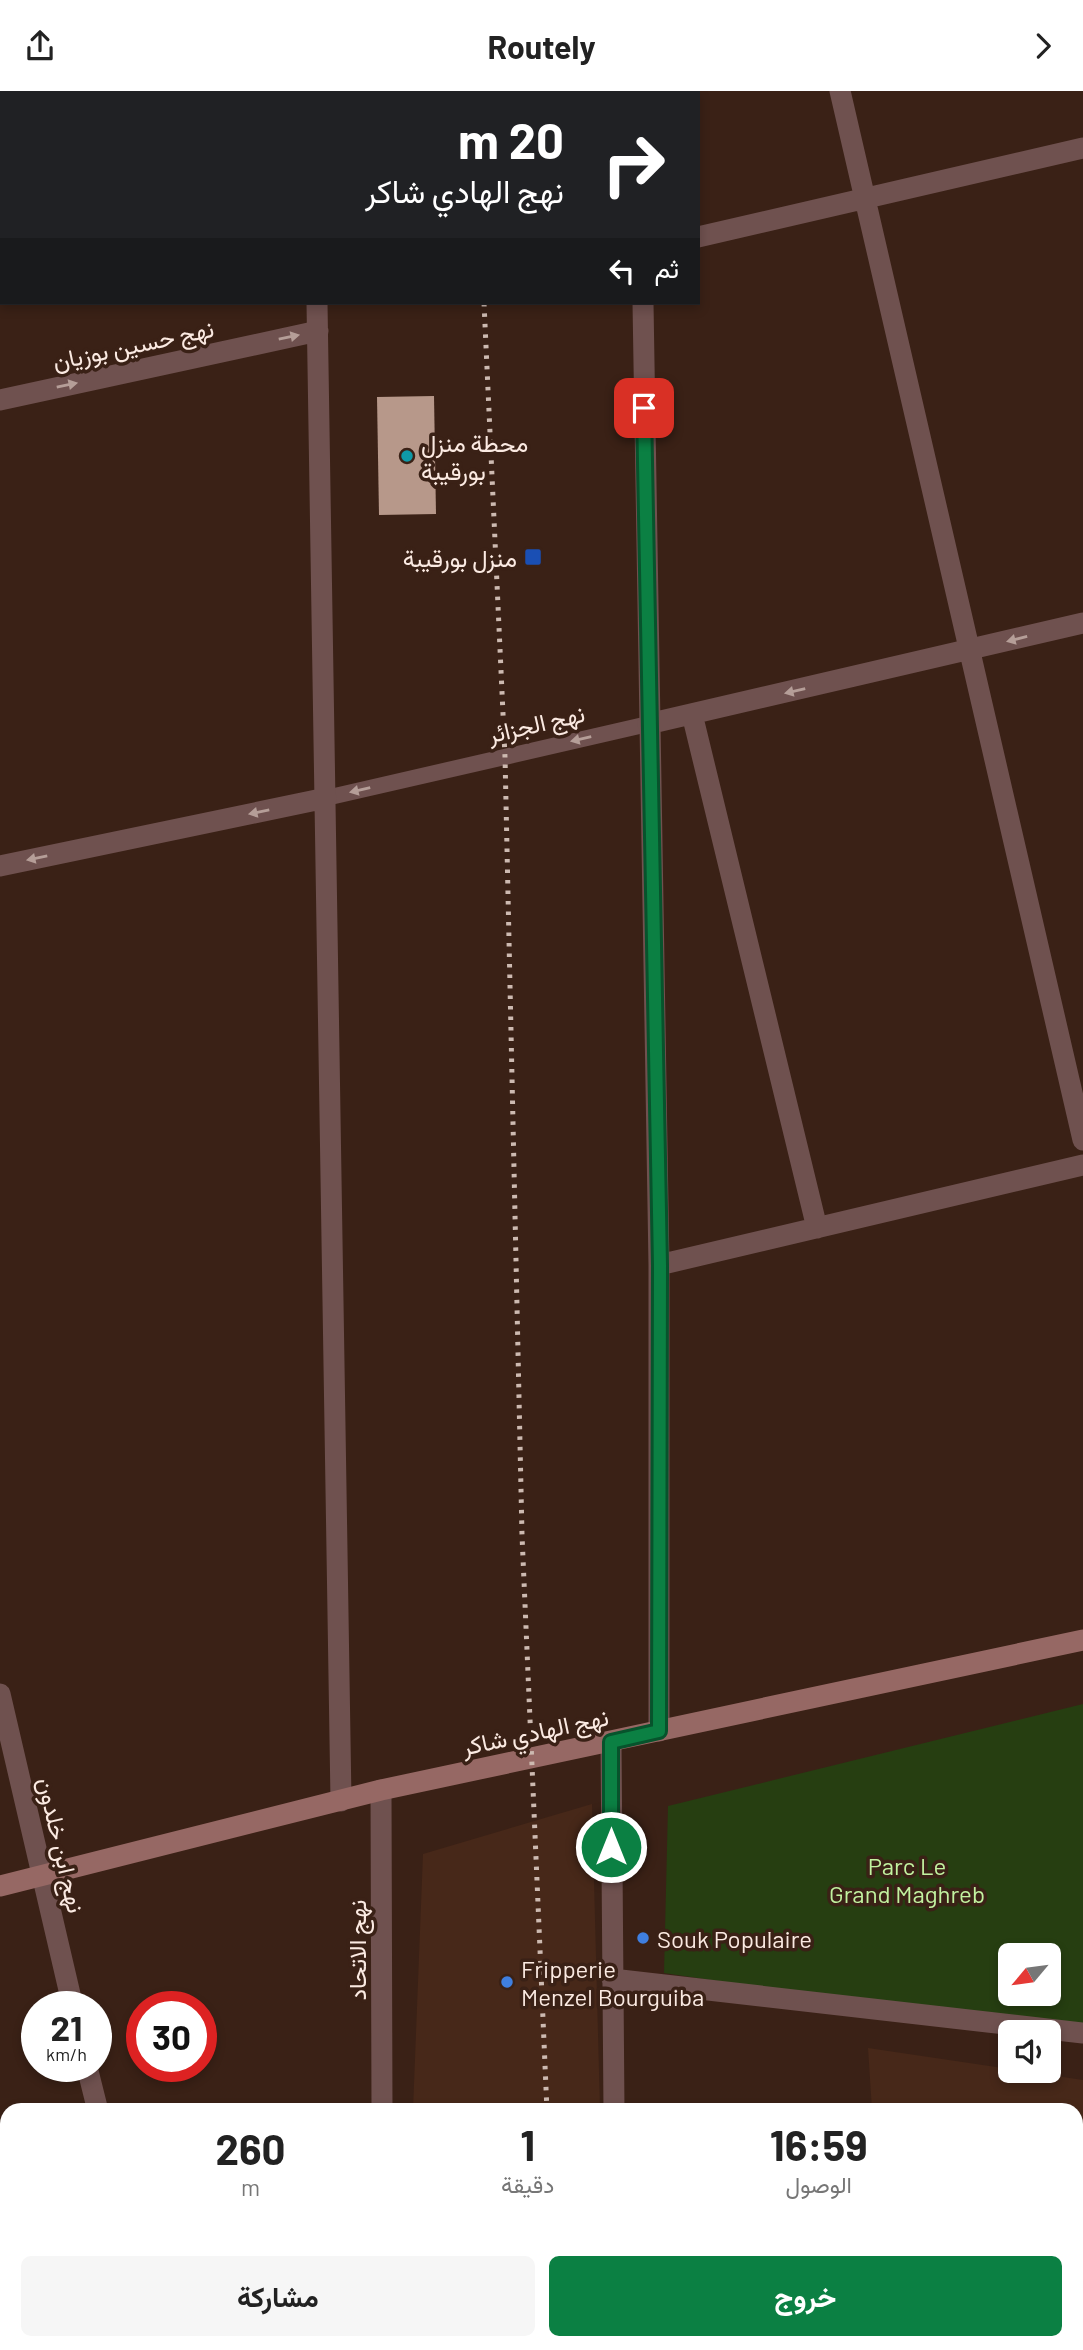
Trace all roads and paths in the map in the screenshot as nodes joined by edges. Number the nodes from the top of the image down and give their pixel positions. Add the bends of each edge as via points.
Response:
1 (840, 91) edge
2 (1083, 148) edge
3 (864, 197) junction
4 (700, 237) edge
5 (317, 305) edge
6 (643, 305) edge
7 (318, 331) junction
8 (0, 400) edge
9 (1083, 623) edge
10 (970, 650) junction
11 (692, 714) junction
12 (648, 724) junction
13 (326, 798) junction
14 (0, 866) edge
15 (1080, 1114) edge
16 (1083, 1140) edge
17 (1083, 1165) edge
18 (817, 1228) junction
19 (660, 1265) junction
20 (1083, 1640) edge
21 (0, 1695) edge
22 (659, 1731) junction
23 (611, 1742) junction
24 (381, 1790) junction
25 (341, 1801) junction
26 (42, 1875) junction
27 (0, 1886) edge
28 (612, 1979) junction
29 (69, 1991) edge
30 (1083, 2033) edge
31 (90, 2082) edge
32 (95, 2103) edge
33 (382, 2103) edge
34 (614, 2103) edge

1 - 3 street
2 - 3 street
3 - 4 street
3 - 10 street
5 - 7 street
6 - 12 street
8 -> 7 street, نهج حسين بوزيان
7 - 13 street
9 -> 10 street, نهج الجزائر
10 -> 11 street, نهج الجزائر
10 - 15 street
11 - 12 street, نهج الجزائر
11 - 18 street
12 -> 13 lane, نهج الجزائر
12 - 19 street
13 -> 14 street, نهج الجزائر
13 - 25 street
15 - 16 street
17 - 18 street
18 - 19 street
19 - 22 street
20 - 22 street, نهج الهادي شاكر
21 - 26 street, نهج ابن خلدون
22 - 23 street, نهج الهادي شاكر
23 - 24 street, نهج الهادي شاكر
23 - 28 street
24 - 25 street, نهج الهادي شاكر
24 - 33 street, نهج الاتحاد
25 - 26 street, نهج الهادي شاكر
26 - 27 street, نهج الهادي شاكر
26 - 29 street, نهج ابن خلدون
28 - 30 street
28 - 34 street
31 - 32 street

